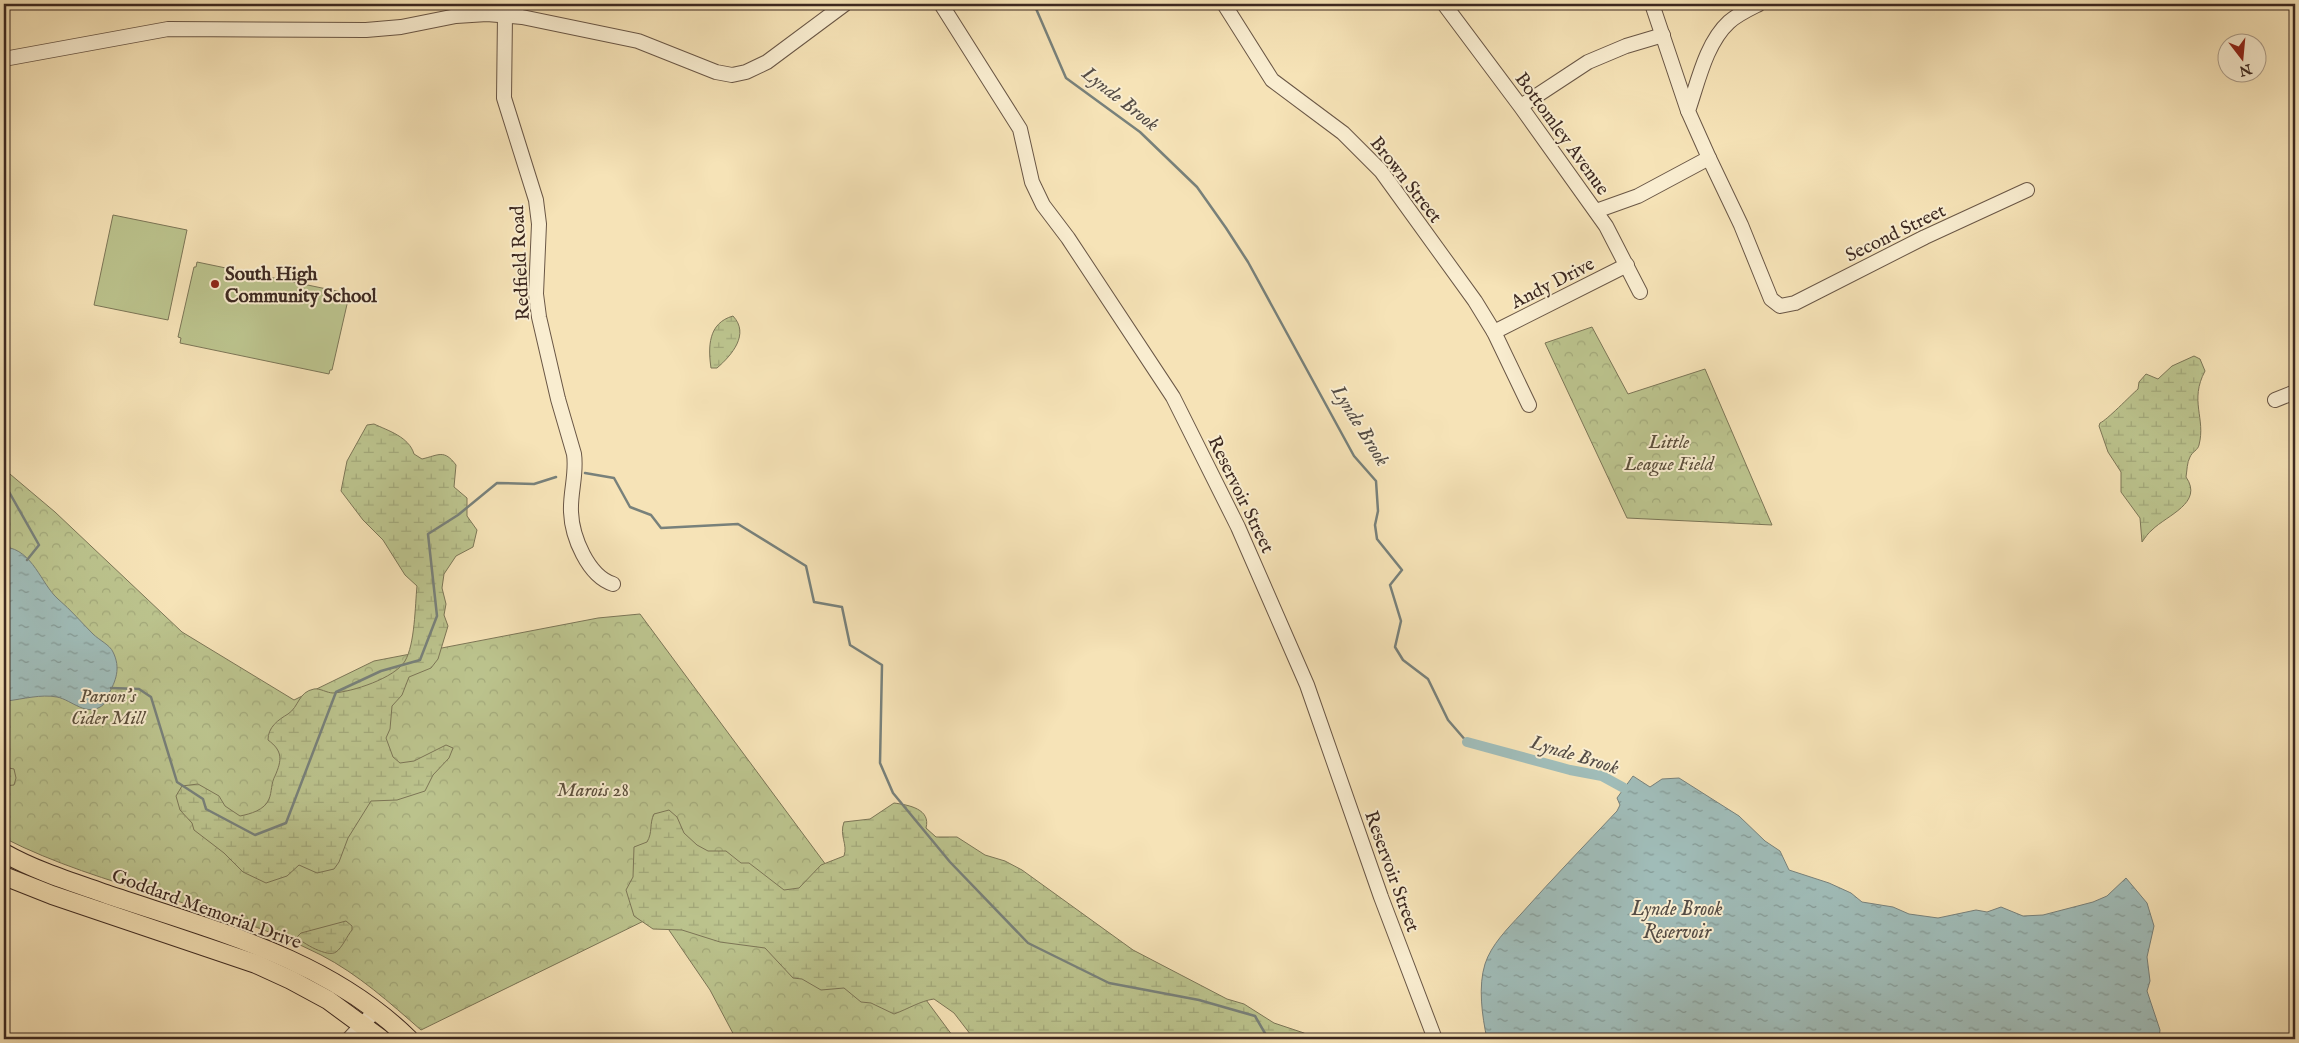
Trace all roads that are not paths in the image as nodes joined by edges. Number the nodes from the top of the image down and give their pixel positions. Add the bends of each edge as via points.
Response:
1 (845, 4) edge
2 (941, 4) edge
3 (1224, 4) edge
4 (1444, 4) edge
5 (1652, 4) edge
6 (1759, 4) edge
7 (508, 9) edge
8 (1663, 35) junction
9 (4, 59) edge
10 (1521, 106) junction
11 (1688, 111) junction
12 (1709, 158) junction
13 (2027, 190) dead end
14 (1596, 211) junction
15 (1627, 265) junction
16 (1640, 292) dead end
17 (1494, 332) junction
18 (2295, 392) edge
19 (2275, 400) dead end
20 (1529, 405) dead end
21 (613, 584) dead end
22 (11, 857) edge
23 (5, 880) edge
24 (375, 1011) junction
25 (362, 1024) junction
26 (349, 1039) edge
27 (381, 1039) edge
28 (409, 1039) edge
29 (1435, 1039) edge

1 - 7 street via 767,62 732,75 716,72 638,41 540,20
2 - 29 street, Reservoir Street via 1020,129 1032,182 1043,205 1173,397 1238,527 1307,686
3 - 17 street, Brown Street via 1272,80 1344,133 1373,162 1462,281
4 - 10 street, Bottomley Avenue
5 - 8 street
6 - 11 street via 1738,15 1719,35
7 - 9 street via 380,30 174,28
7 - 21 street, Redfield Road via 504,98 538,211 537,301 545,347 574,454 573,527 590,565 603,579
8 - 10 street via 1588,62
8 - 11 street
10 - 14 street, Bottomley Avenue
11 - 12 street
12 - 13 street, Second Street via 1771,299 1780,306 1795,303
12 - 14 street via 1638,196
14 - 15 street, Bottomley Avenue
15 - 16 street, Bottomley Avenue
15 - 17 street, Andy Drive
17 - 20 street, Brown Street
18 - 19 street
22 - 23 street
22 - 24 main road, Goddard Memorial Drive via 49,874 279,954 318,973
23 - 25 main road, Goddard Memorial Drive via 256,964 308,989
24 - 25 street
24 - 28 main road, Goddard Memorial Drive
25 - 26 street
25 - 27 main road, Goddard Memorial Drive

